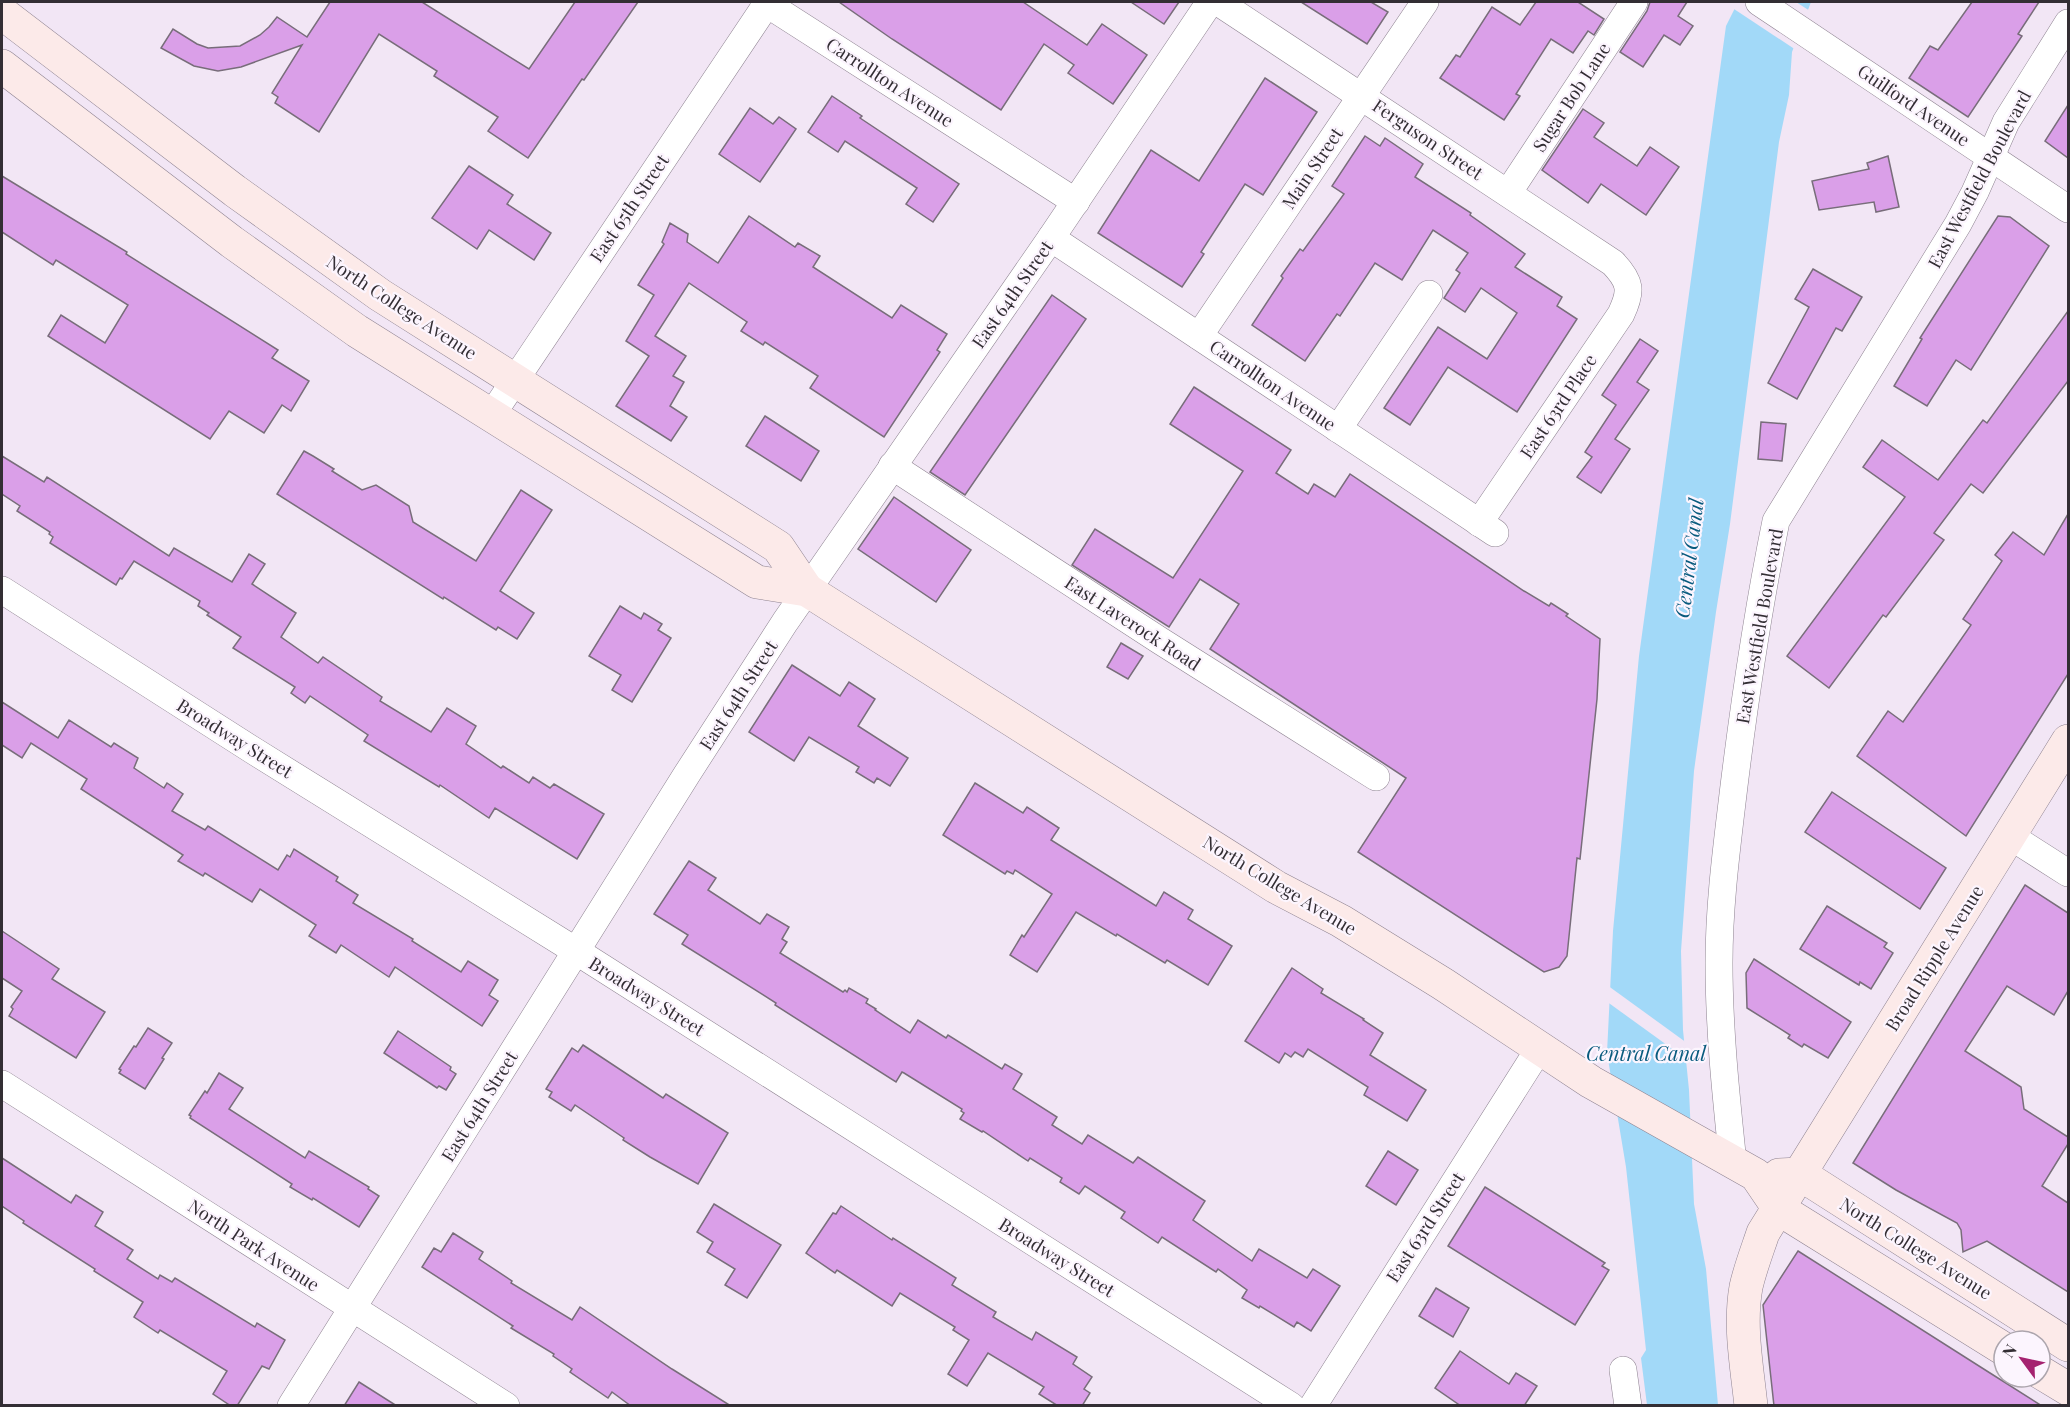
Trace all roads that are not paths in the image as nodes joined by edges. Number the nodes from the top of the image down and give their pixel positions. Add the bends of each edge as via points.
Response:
1 (766, 2) edge
2 (1210, 2) edge
3 (1218, 2) edge
4 (1425, 2) edge
5 (1634, 2) edge
6 (1759, 2) edge
7 (2, 13) edge
8 (2068, 23) edge
9 (2, 66) edge
10 (1361, 95) junction
11 (1990, 158) junction
12 (1508, 193) junction
13 (1076, 202) junction
14 (2068, 209) edge
15 (1051, 238) junction
16 (1629, 286) joint
17 (1429, 294) dead end
18 (1199, 336) junction
19 (514, 380) junction
20 (491, 416) junction
21 (1338, 429) junction
22 (892, 466) junction
23 (1487, 528) joint
24 (2, 590) edge
25 (807, 590) junction
26 (2068, 741) edge
27 (1376, 777) dead end
28 (2010, 836) junction
29 (2068, 873) edge
30 (576, 951) junction
31 (1539, 1049) junction
32 (2, 1084) edge
33 (1735, 1164) junction
34 (1800, 1174) junction
35 (1779, 1209) junction
36 (352, 1308) junction
37 (1992, 1342) edge
38 (2068, 1345) edge
39 (1623, 1370) dead end
40 (2052, 1379) edge
41 (2068, 1389) edge
42 (291, 1406) edge
43 (506, 1406) edge
44 (1291, 1406) edge
45 (1313, 1406) edge
46 (1628, 1406) edge
47 (1751, 1406) edge

1 - 13 street, Carrollton Avenue
1 - 19 street, East 65th Street
2 - 13 street, East 64th Street
3 - 10 street, Ferguson Street
4 - 10 street, Main Street
5 - 12 street, Sugar Bob Lane
6 - 11 street, Guilford Avenue
7 - 19 main road, North College Avenue via 281,226
8 - 11 street, East Westfield Boulevard via 2006,122
9 - 20 main road, North College Avenue via 316,303
10 - 12 street, Ferguson Street
10 - 18 street, Main Street
11 - 14 street, Guilford Avenue
11 - 33 street, East Westfield Boulevard via 1958,224 1776,521 1747,684 1720,926 1722,1036
12 - 16 street, Ferguson Street via 1613,263
13 - 15 street, East 64th Street
15 - 18 street, Carrollton Avenue
15 - 22 street, East 64th Street
16 - 23 street, East 63rd Place via 1621,314
17 - 21 street
18 - 21 street, Carrollton Avenue
19 - 20 street, East 65th Street
19 - 25 main road, North College Avenue via 778,547
20 - 25 main road, North College Avenue via 757,582
21 - 23 street, Carrollton Avenue
22 - 25 street, East 64th Street
22 - 27 street, East Laverock Road
24 - 30 street, Broadway Street
25 - 30 street, East 64th Street
25 - 31 main road, North College Avenue via 1276,887 1341,921 1443,984
26 - 28 main road, Broad Ripple Avenue
28 - 29 street
28 - 34 main road, Broad Ripple Avenue
30 - 36 street, East 64th Street
30 - 44 street, Broadway Street
31 - 33 main road, North College Avenue
31 - 45 street, East 63rd Street
32 - 36 street, North Park Avenue
33 - 34 main road
33 - 35 main road, North College Avenue
34 - 35 main road
34 - 38 main road, North College Avenue
35 - 37 main road, North College Avenue
35 - 47 main road via 1763,1233 1746,1290 1744,1329
36 - 42 street, East 64th Street
36 - 43 street, North Park Avenue
39 - 46 street
40 - 41 main road

